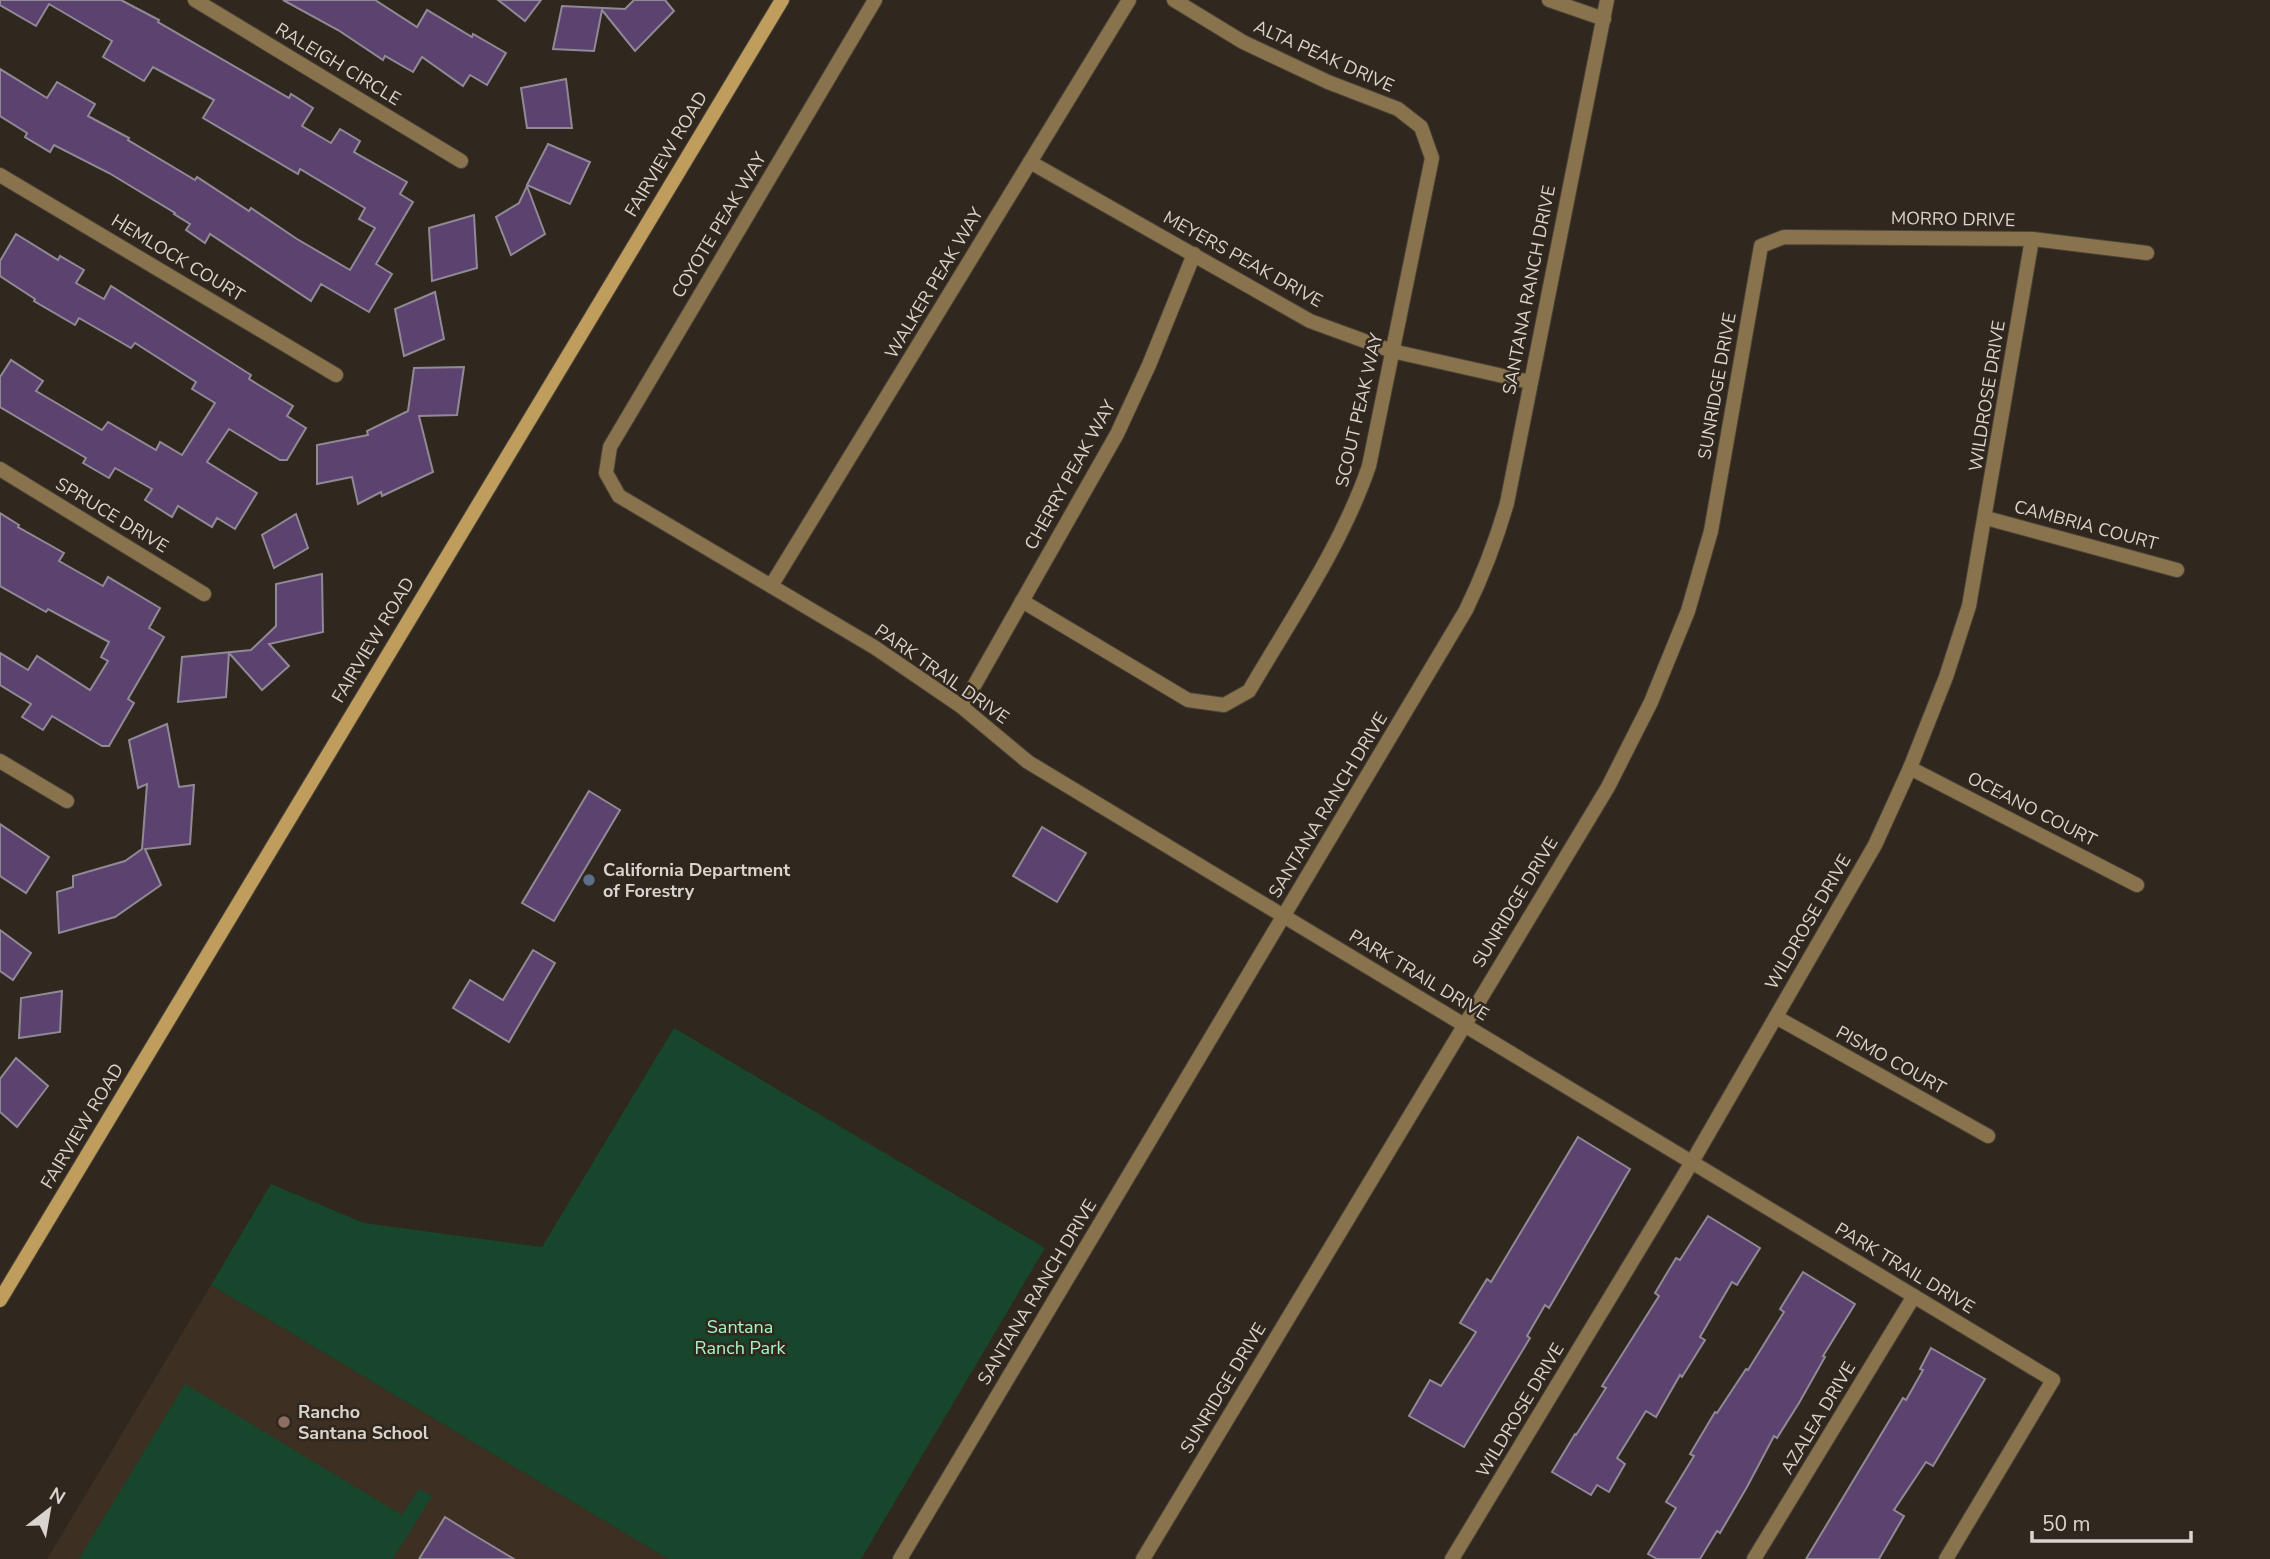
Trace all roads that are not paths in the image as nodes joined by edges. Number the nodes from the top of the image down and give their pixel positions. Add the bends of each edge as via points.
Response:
1 (195, 0) edge
2 (782, 0) edge
3 (875, 0) edge
4 (1129, 0) edge
5 (1174, 0) edge
6 (1549, 0) edge
7 (1607, 0) edge
8 (1604, 19) junction
9 (1421, 127) joint
10 (461, 161) dead end
11 (1030, 162) junction
12 (0, 174) edge
13 (2032, 239) junction
14 (1761, 246) joint
15 (2147, 253) dead end
16 (1194, 254) junction
17 (1392, 351) junction
18 (336, 375) dead end
19 (1530, 382) junction
20 (0, 469) edge
21 (606, 473) joint
22 (1986, 518) junction
23 (2177, 570) dead end
24 (771, 586) junction
25 (204, 594) dead end
26 (1022, 601) junction
27 (962, 707) junction
28 (0, 761) edge
29 (1910, 768) junction
30 (67, 801) dead end
31 (2137, 885) dead end
32 (1285, 916) junction
33 (1776, 1017) junction
34 (1463, 1024) junction
35 (1988, 1136) dead end
36 (1692, 1162) junction
37 (1914, 1296) junction
38 (0, 1300) edge
39 (900, 1559) edge
40 (1143, 1559) edge
41 (1452, 1559) edge
42 (1755, 1559) edge
43 (1946, 1559) edge

1 - 10 street, RALEIGH CIRCLE
2 - 38 main road, FAIRVIEW ROAD
3 - 21 street, COYOTE PEAK WAY via 610,447
4 - 11 street, WALKER PEAK WAY
5 - 9 street, ALTA PEAK DRIVE via 1243,42 1398,109
6 - 8 street
7 - 8 street, SANTANA RANCH DRIVE
8 - 19 street, SANTANA RANCH DRIVE
9 - 17 street, SCOUT PEAK WAY via 1433,158
11 - 16 street, MEYERS PEAK DRIVE
11 - 24 street, WALKER PEAK WAY
12 - 18 street, HEMLOCK COURT
13 - 14 street, MORRO DRIVE via 1784,237
13 - 15 street, MORRO DRIVE
13 - 22 street, WILDROSE DRIVE
14 - 34 street, SUNRIDGE DRIVE via 1712,531 1688,611 1651,702 1608,787
16 - 17 street, MEYERS PEAK DRIVE via 1310,321
16 - 26 street, CHERRY PEAK WAY via 1116,434
17 - 19 street, MEYERS PEAK DRIVE
17 - 26 street, SCOUT PEAK WAY via 1369,466 1357,501 1249,691 1224,705 1188,700
19 - 32 street, SANTANA RANCH DRIVE via 1507,503 1480,582
20 - 25 street, SPRUCE DRIVE
21 - 24 street, PARK TRAIL DRIVE via 619,496
22 - 23 street, CAMBRIA COURT
22 - 29 street, WILDROSE DRIVE via 1969,606
24 - 27 street, PARK TRAIL DRIVE via 874,647
26 - 27 street, CHERRY PEAK WAY
27 - 32 street, PARK TRAIL DRIVE via 1028,762
28 - 30 street
29 - 31 street, OCEANO COURT
29 - 33 street, WILDROSE DRIVE via 1875,845
32 - 34 street, PARK TRAIL DRIVE
32 - 39 street, SANTANA RANCH DRIVE
33 - 35 street, PISMO COURT
33 - 36 street, WILDROSE DRIVE
34 - 36 street, PARK TRAIL DRIVE
34 - 40 street, SUNRIDGE DRIVE
36 - 37 street, PARK TRAIL DRIVE
36 - 41 street, WILDROSE DRIVE
37 - 42 street, AZALEA DRIVE
37 - 43 street, PARK TRAIL DRIVE via 2053,1380

